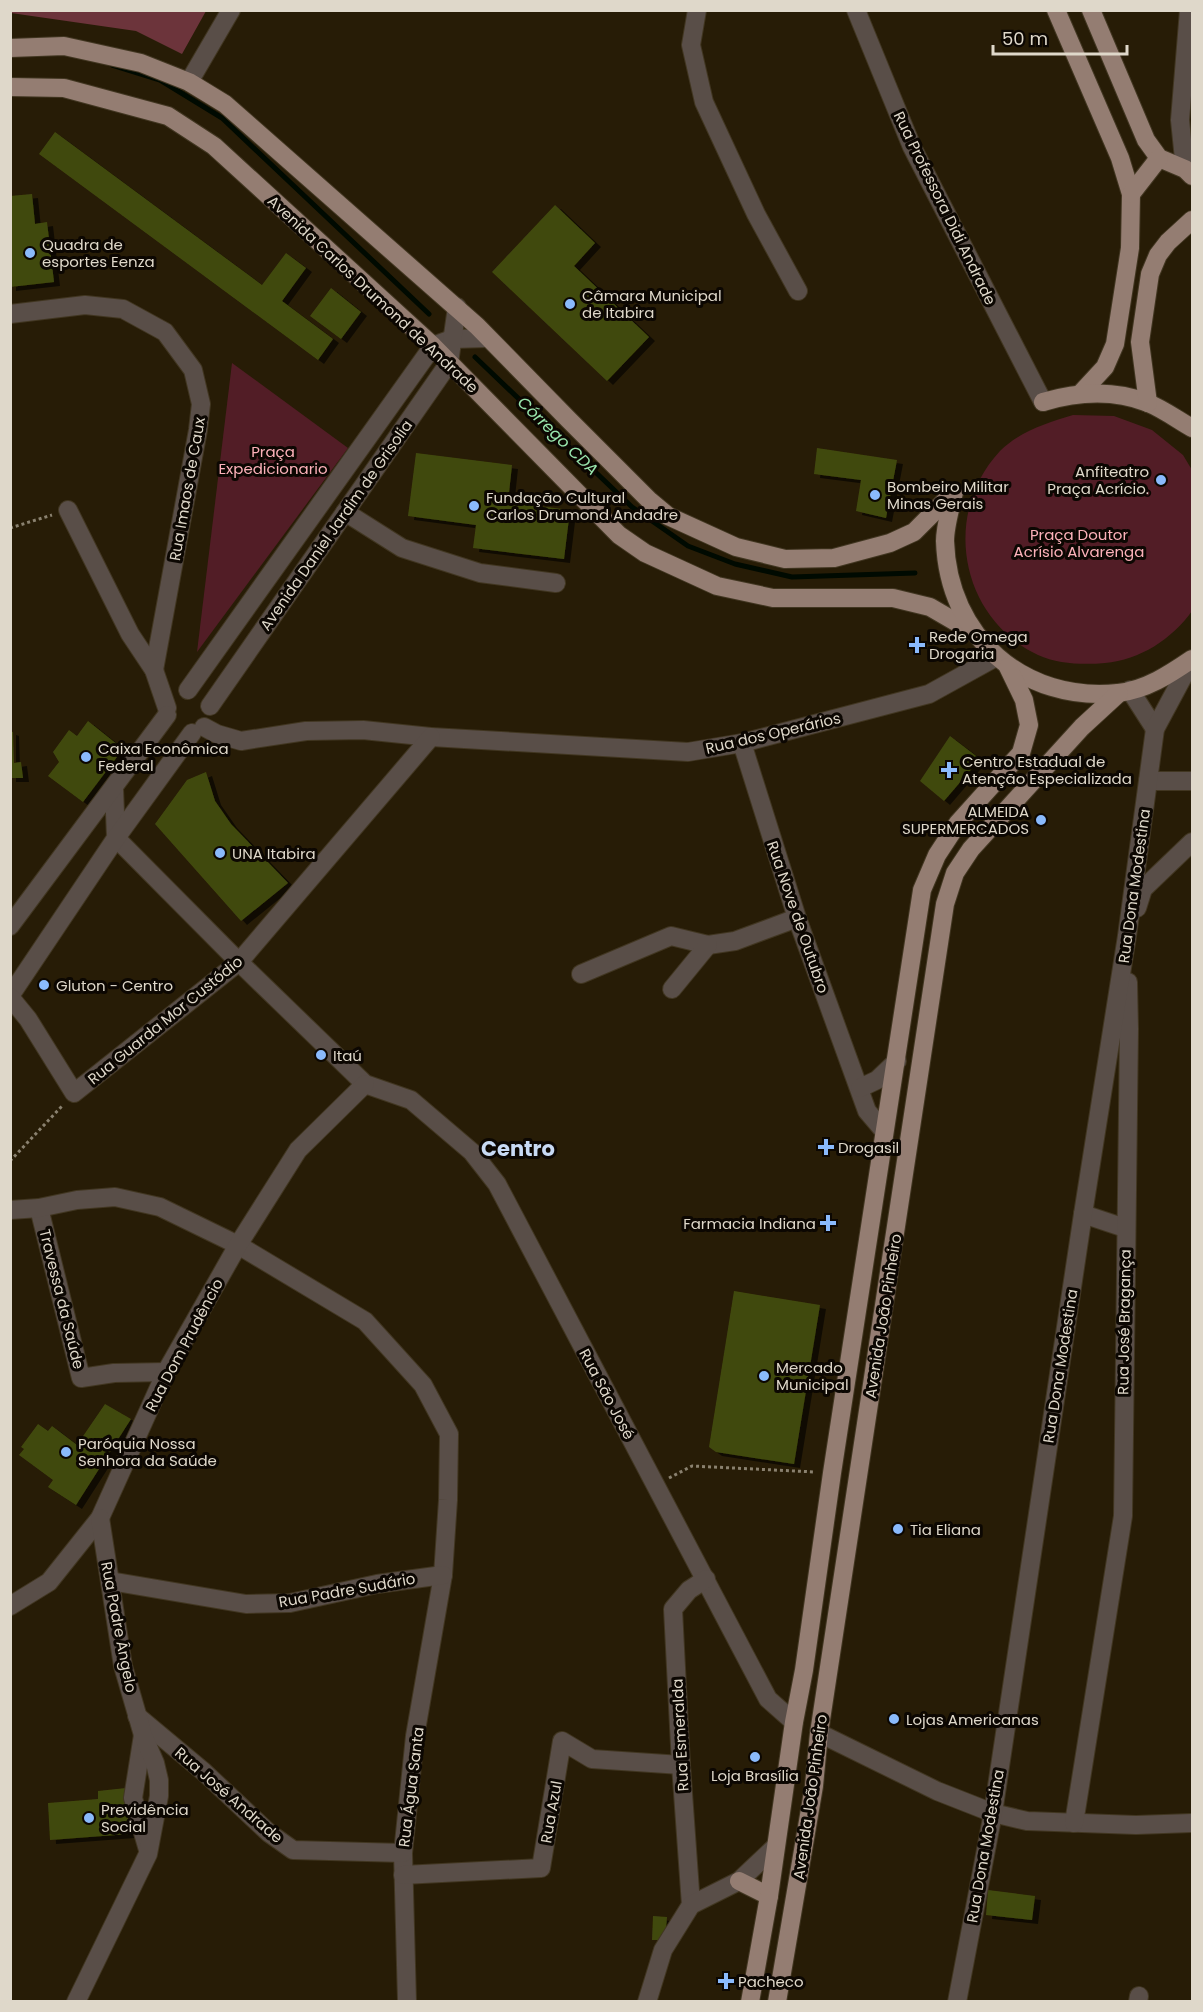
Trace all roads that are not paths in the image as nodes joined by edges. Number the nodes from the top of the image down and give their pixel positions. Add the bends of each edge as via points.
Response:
1 (231, 10) edge
2 (697, 10) edge
3 (856, 10) edge
4 (1056, 10) edge
5 (1091, 10) edge
6 (1189, 10) edge
7 (10, 48) edge
8 (189, 82) junction
9 (10, 87) edge
10 (1176, 166) edge
11 (1131, 194) junction
12 (1192, 220) edge
13 (798, 291) dead end
14 (457, 307) junction
15 (10, 314) edge
16 (488, 338) junction
17 (452, 339) junction
18 (434, 346) junction
19 (449, 363) junction
20 (1080, 394) junction
21 (1043, 402) joint
22 (1148, 403) junction
23 (1192, 428) edge
24 (68, 510) road end
25 (345, 512) junction
26 (556, 583) dead end
27 (163, 623) junction
28 (974, 632) junction
29 (130, 634) junction
30 (1192, 659) edge
31 (1002, 662) junction
32 (154, 670) junction
33 (184, 691) junction
34 (1124, 692) junction
35 (210, 706) junction
36 (167, 711) junction
37 (1155, 729) junction
38 (198, 730) junction
39 (431, 737) junction
40 (742, 743) junction
41 (1148, 781) junction
42 (1192, 782) edge
43 (114, 788) junction
44 (116, 838) junction
45 (1192, 842) edge
46 (796, 918) junction
47 (10, 926) edge
48 (1127, 936) junction
49 (708, 945) junction
50 (239, 962) junction
51 (581, 974) dead end
52 (672, 989) dead end
53 (10, 997) edge
54 (897, 1061) junction
55 (364, 1084) junction
56 (860, 1088) junction
57 (884, 1131) junction
58 (39, 1208) junction
59 (10, 1210) edge
60 (1083, 1214) junction
61 (1125, 1228) junction
62 (238, 1245) junction
63 (166, 1372) junction
64 (99, 1518) junction
65 (443, 1575) junction
66 (706, 1579) junction
67 (110, 1581) junction
68 (10, 1606) edge
69 (137, 1716) junction
70 (794, 1722) junction
71 (819, 1733) junction
72 (143, 1735) junction
73 (681, 1765) junction
74 (159, 1796) junction
75 (133, 1798) junction
76 (993, 1813) junction
77 (1074, 1823) junction
78 (1192, 1823) edge
79 (775, 1847) junction
80 (403, 1853) junction
81 (148, 1854) junction
82 (403, 1875) junction
83 (739, 1881) junction
84 (769, 1896) junction
85 (691, 1905) junction
86 (76, 2001) edge
87 (407, 2001) edge
88 (647, 2001) edge
89 (750, 2001) edge
90 (777, 2001) edge
91 (957, 2001) edge

1 - 8 street
2 - 13 street via 691,45 704,102 756,214
3 - 21 street, Rua Professora Didi Andrade via 912,147
4 - 11 main road via 1120,158
5 - 10 main road via 1146,140
6 - 10 street
7 - 8 main road via 64,46 141,63
8 - 14 main road via 225,104
9 - 18 main road, Avenida Carlos Drumond de Andrade via 64,88 168,116 214,146
10 - 11 main road
11 - 20 main road via 1130,248 1115,344 1105,367
12 - 22 main road via 1168,242 1150,274 1140,342
14 - 16 main road
14 - 17 street, Avenida Daniel Jardim de Grisolia
15 - 27 street, Rua Imaos de Caux via 85,305 123,309 165,333 193,370 201,404 198,430
16 - 17 street
16 - 28 main road via 650,501 668,516 736,547 785,559 834,558 890,543 914,532 954,492 945,540 952,588
17 - 18 street
17 - 19 street, Avenida Daniel Jardim de Grisolia
18 - 19 main road, Avenida Carlos Drumond de Andrade
18 - 33 street, Avenida Daniel Jardim de Grisolia
19 - 25 street, Avenida Daniel Jardim de Grisolia
19 - 28 main road, Avenida Carlos Drumond de Andrade via 619,534 645,553 717,586 773,598 893,598 930,607
20 - 21 main road
20 - 22 main road via 1117,394
22 - 23 main road
24 - 29 street
25 - 26 street via 402,548 480,573
25 - 35 street, Avenida Daniel Jardim de Grisolia
27 - 29 street via 148,633
27 - 32 street, Rua Imaos de Caux
28 - 31 main road
29 - 32 street
30 - 34 main road via 1164,678
30 - 37 street, Rua Dona Modestina
31 - 34 main road via 1042,685 1080,694
31 - 40 street, Rua dos Operários via 929,694
31 - 54 main road, Avenida João Pinheiro via 1024,700 1029,725 1021,753 958,823 937,855 922,890
32 - 33 street
32 - 36 street
33 - 35 street via 201,694
33 - 36 street, Avenida Daniel Jardim de Grisolia via 170,701
34 - 37 street
34 - 71 main road, Avenida João Pinheiro via 1082,727 971,849 955,873 945,904
35 - 38 street, Avenida Daniel Jardim de Grisolia via 210,714
36 - 38 street via 173,727 185,733
36 - 43 street, Avenida Daniel Jardim de Grisolia
37 - 41 street, Rua Dona Modestina
38 - 39 street, Rua dos Operários via 241,741 306,731 363,730
38 - 44 street, Avenida Daniel Jardim de Grisolia
39 - 40 street, Rua dos Operários via 688,752
39 - 50 street, Rua Guarda Mor Custódio
40 - 46 street, Rua Nove de Outubro
41 - 42 street
41 - 48 street, Rua Dona Modestina
43 - 44 street
43 - 47 street, Avenida Daniel Jardim de Grisolia
44 - 50 street
44 - 53 street, Avenida Daniel Jardim de Grisolia
45 - 48 street, Rua José Bragança via 1143,889
46 - 49 street via 735,941
46 - 56 street, Rua Nove de Outubro
48 - 60 street, Rua Dona Modestina
48 - 61 street, Rua José Bragança
49 - 51 street via 671,936
49 - 52 street
50 - 53 street, Rua Guarda Mor Custódio via 74,1093
50 - 55 street
54 - 56 street via 877,1080
54 - 57 main road, Avenida João Pinheiro
55 - 62 street, Rua Dom Prudêncio via 298,1150
55 - 66 street, Rua São José via 411,1100 472,1152 497,1184
56 - 57 street, Rua Nove de Outubro via 867,1111
57 - 70 main road, Avenida João Pinheiro
58 - 59 street, Rua Água Santa
58 - 62 street, Rua Água Santa via 115,1197 160,1207
58 - 63 street, Travessa da Saúde via 81,1378
60 - 61 street
60 - 76 street, Rua Dona Modestina
61 - 77 street, Rua José Bragança via 1123,1516
62 - 63 street, Rua Dom Prudêncio
62 - 65 street, Rua Água Santa via 365,1321 423,1385 449,1434
63 - 64 street, Rua Dom Prudêncio
64 - 67 street, Rua Padre Ângelo
64 - 68 street, Rua Dom Prudêncio via 49,1582
65 - 67 street, Rua Padre Sudário via 377,1584 290,1603 246,1604
65 - 80 street, Rua Água Santa via 416,1736
66 - 70 street, Rua São José via 768,1699
66 - 73 street, Rua Esmeralda via 689,1590 673,1609
67 - 69 street, Rua Padre Ângelo via 123,1666
69 - 72 street, Rua Padre Ângelo
69 - 80 street, Rua José Andrade via 293,1850
70 - 71 main road, Rua São José
70 - 79 main road, Avenida João Pinheiro
71 - 76 street via 937,1791
71 - 90 main road, Avenida João Pinheiro via 814,1786
72 - 74 street, Rua Padre Ângelo via 155,1763
72 - 75 street, Rua Padre Ângelo
73 - 82 street, Rua Azul via 592,1759 562,1741 541,1868
73 - 85 street, Rua Esmeralda
74 - 75 street via 152,1788 140,1789
74 - 81 street, Rua Padre Ângelo
75 - 81 street, Rua Padre Ângelo
76 - 77 street via 1027,1821
76 - 91 street, Rua Dona Modestina
77 - 78 street
79 - 83 street
79 - 84 main road, Avenida João Pinheiro
80 - 82 street, Rua Água Santa
81 - 86 street, Rua Padre Ângelo
82 - 87 street, Rua Água Santa
83 - 84 main road
83 - 85 street
84 - 89 main road, Avenida João Pinheiro
85 - 88 street via 663,1950

